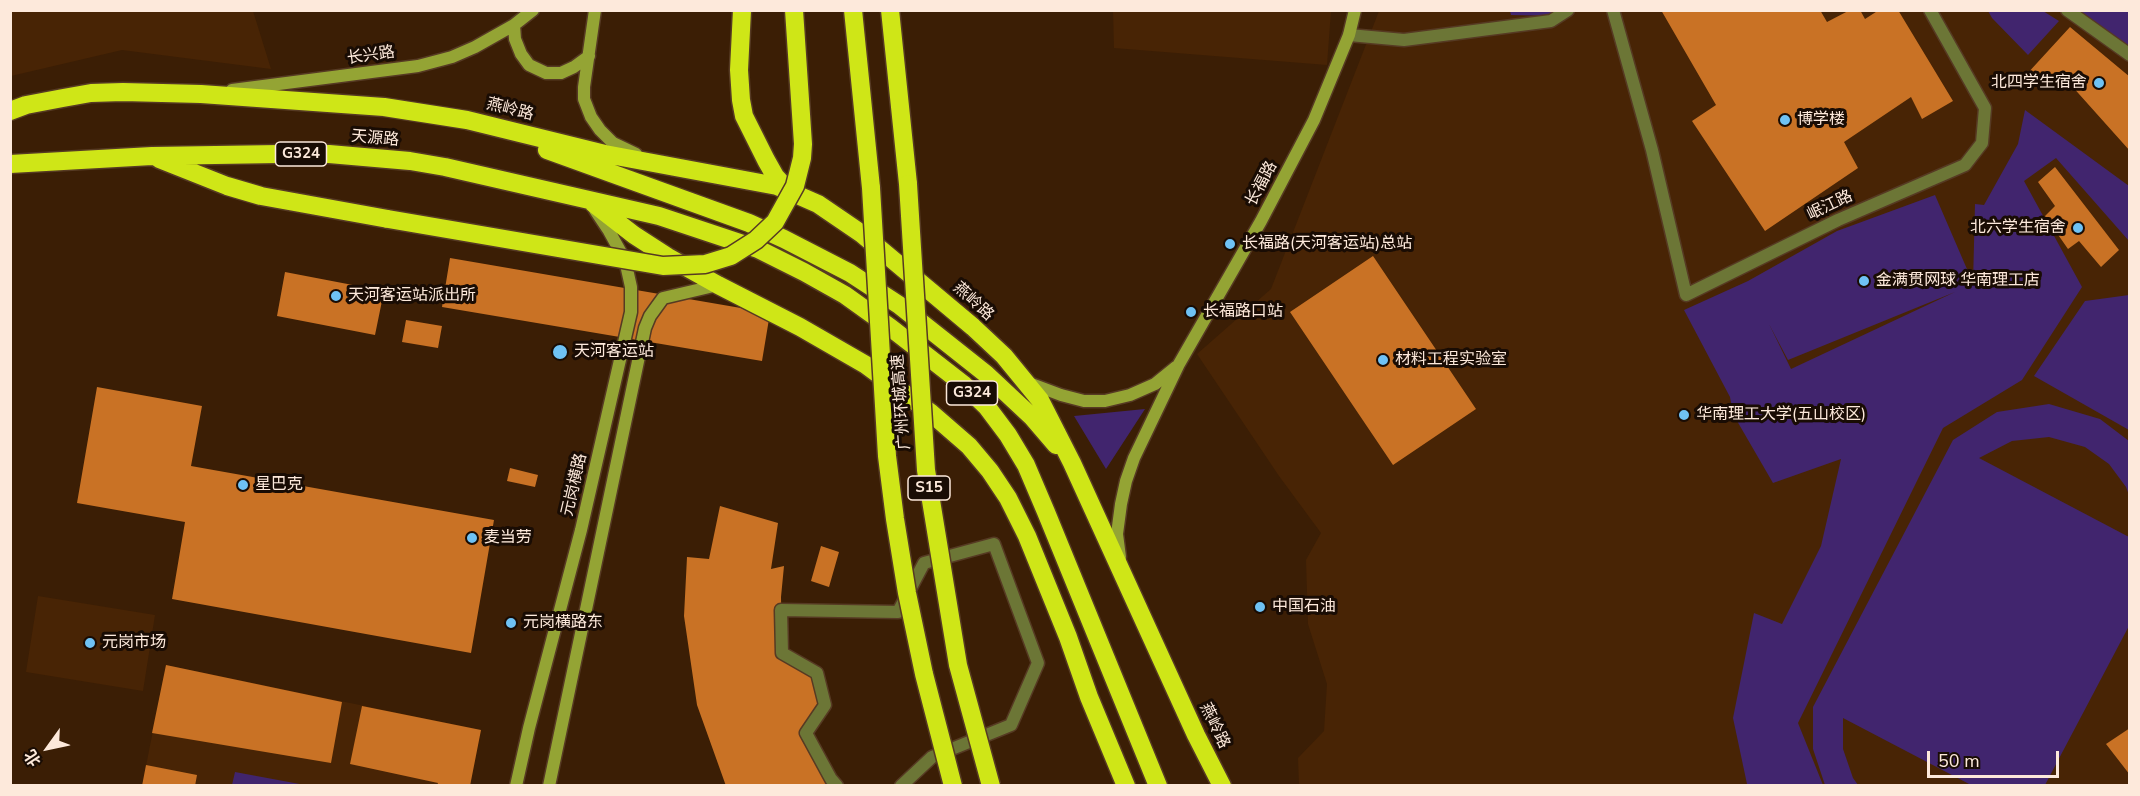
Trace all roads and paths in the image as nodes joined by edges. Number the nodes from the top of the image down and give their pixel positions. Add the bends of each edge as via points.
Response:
1 (532, 10) edge
2 (595, 10) edge
3 (742, 10) edge
4 (794, 10) edge
5 (853, 10) edge
6 (890, 10) edge
7 (1355, 10) edge
8 (1568, 10) edge
9 (1613, 10) edge
10 (1930, 10) edge
11 (2067, 10) edge
12 (514, 25) junction
13 (1350, 35) junction
14 (2130, 55) edge
15 (589, 56) junction
16 (201, 94) junction
17 (16, 107) edge
18 (467, 120) junction
19 (152, 156) junction
20 (10, 165) edge
21 (677, 169) junction
22 (788, 189) junction
23 (588, 200) junction
24 (717, 285) junction
25 (628, 327) junction
26 (645, 328) junction
27 (1179, 364) junction
28 (1027, 382) junction
29 (1072, 463) junction
30 (1122, 571) junction
31 (516, 786) edge
32 (549, 786) edge
33 (837, 786) edge
34 (901, 786) edge
35 (953, 786) edge
36 (991, 786) edge
37 (1126, 786) edge
38 (1158, 786) edge
39 (1222, 786) edge

1 - 12 street, 长兴路
2 - 15 street
3 - 22 highway via 739,70 744,116 775,176
4 - 19 highway, bridge via 803,144 795,186 775,222 756,240 731,256 705,264 663,266 261,196
5 - 35 highway, 广州环城高速 / S15, bridge via 872,188 887,456 907,593
6 - 36 highway, 广州环城高速 / S15, bridge via 908,184 926,470 958,665
7 - 13 street, 长福路
8 - 13 street via 1551,21 1404,40
9 - 10 street, 岷江路 via 1652,150 1686,295 1838,220 1965,165 1982,143 1985,108
11 - 14 street
12 - 15 street via 521,54 529,65 546,74 574,68
12 - 16 street, 长兴路 via 452,57 418,66
13 - 27 street, 长福路 via 1300,147
15 - 21 street via 584,99 600,130 627,151
16 - 17 highway, 天源路 / G324 via 91,93
16 - 18 highway, 天源路 / G324 via 384,107
18 - 21 highway, 燕岭路 / G324
18 - 29 highway via 749,224 850,273 899,305 986,374 1032,417
19 - 20 highway, 天源路 / G324
19 - 23 highway, 天源路 / G324 via 319,154 375,158 445,167
21 - 22 highway, 燕岭路 / G324
22 - 28 highway, 燕岭路 / G324 via 871,240 973,327
23 - 24 highway, G324 via 634,235
23 - 25 street, 元岗横路 via 630,274
23 - 38 highway, G324 via 716,234 804,272 891,328 987,407 1026,465
24 - 26 street via 663,298
24 - 37 highway, G324 via 866,365 932,413 990,471 1008,498 1040,566
25 - 26 street
25 - 31 street, 元岗横路
26 - 32 street
27 - 28 street, 长福路 via 1155,384 1105,402 1084,401
27 - 30 street, 长福路 via 1126,481 1117,534
28 - 29 highway, 燕岭路 / G324
29 - 30 highway, 燕岭路 / G324
30 - 39 highway, 燕岭路 / G324
33 - 34 street via 806,733 825,705 817,673 783,653 781,610 898,612 924,563 994,544 1038,663 1011,725 932,757

